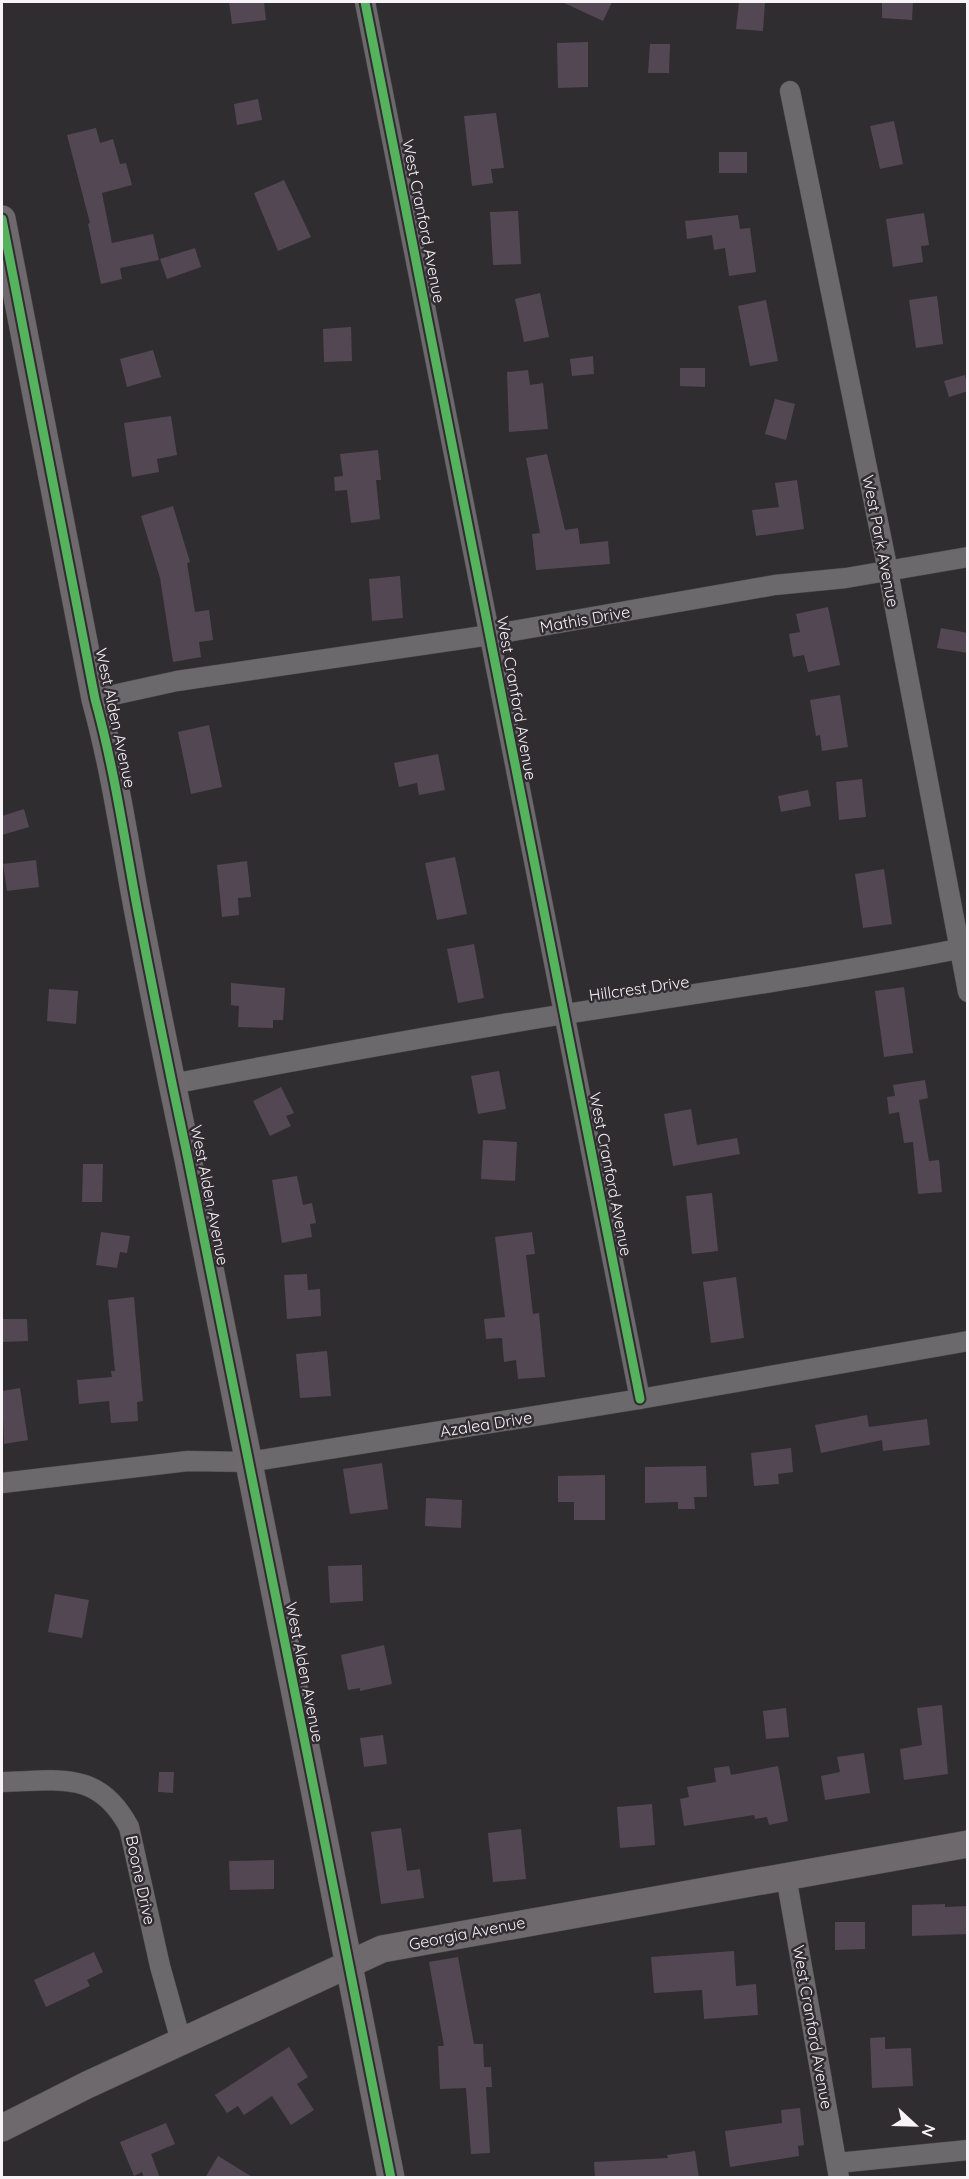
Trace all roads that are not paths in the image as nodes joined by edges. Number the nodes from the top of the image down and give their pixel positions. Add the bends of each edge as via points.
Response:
1 (365, 2) edge
2 (790, 91) dead end
3 (2, 219) edge
4 (7, 274) edge
5 (968, 557) edge
6 (888, 571) junction
7 (490, 635) junction
8 (95, 699) junction
9 (963, 948) edge
10 (968, 992) edge
11 (564, 1014) junction
12 (172, 1084) junction
13 (968, 1341) edge
14 (640, 1399) junction
15 (249, 1462) junction
16 (2, 1482) edge
17 (2, 1782) edge
18 (968, 1844) edge
19 (786, 1876) junction
20 (348, 1963) junction
21 (181, 2041) junction
22 (2, 2128) edge
23 (968, 2150) edge
24 (838, 2170) edge
25 (391, 2178) edge

1 - 7 street, West Cranford Avenue
2 - 6 street, West Park Avenue
3 - 4 street, West Alden Avenue
4 - 8 street, West Alden Avenue
5 - 6 street, Mathis Drive
6 - 7 street, Mathis Drive via 775,585
6 - 9 street, West Park Avenue
7 - 8 street, Mathis Drive via 177,681
7 - 11 street, West Cranford Avenue
8 - 12 street, West Alden Avenue via 109,747
9 - 10 street, West Park Avenue
9 - 11 street, Hillcrest Drive via 804,979
11 - 12 street, Hillcrest Drive
11 - 14 street, West Cranford Avenue
12 - 15 street, West Alden Avenue
13 - 14 street, Azalea Drive
14 - 15 street, Azalea Drive
15 - 16 street, Azalea Drive via 188,1461
15 - 20 street, West Alden Avenue
17 - 21 street, Boone Drive via 83,1784 98,1788 113,1800 129,1827
18 - 19 street, Georgia Avenue
19 - 20 street, Georgia Avenue via 382,1949
19 - 24 street, West Cranford Avenue
20 - 21 street, Georgia Avenue
20 - 25 street, West Alden Avenue
21 - 22 street, Georgia Avenue
23 - 24 street

